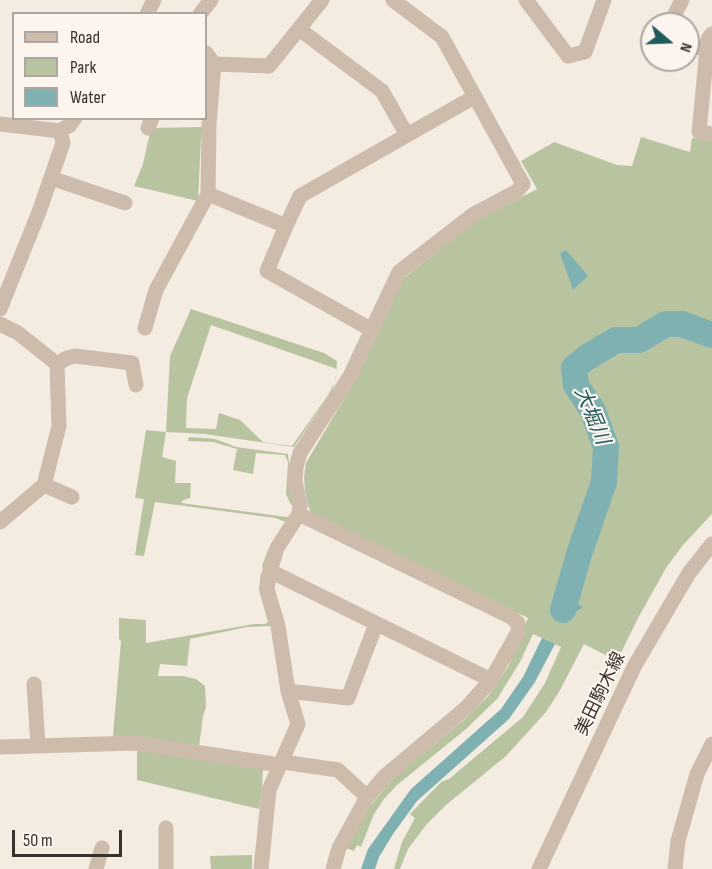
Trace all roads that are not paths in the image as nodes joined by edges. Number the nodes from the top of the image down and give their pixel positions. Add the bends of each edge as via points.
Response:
1 (211, 0) edge
2 (322, 0) edge
3 (393, 0) edge
4 (526, 0) edge
5 (603, 0) edge
6 (202, 12) edge
7 (299, 29) junction
8 (712, 34) edge
9 (700, 48) edge
10 (707, 50) junction
11 (210, 58) edge
12 (474, 97) junction
13 (74, 120) edge
14 (0, 124) edge
15 (60, 131) junction
16 (712, 134) edge
17 (407, 135) junction
18 (51, 178) junction
19 (208, 194) junction
20 (124, 203) dead end
21 (286, 226) junction
22 (0, 309) edge
23 (0, 324) edge
24 (145, 328) dead end
25 (372, 330) junction
26 (57, 364) junction
27 (136, 385) dead end
28 (44, 485) junction
29 (72, 497) dead end
30 (298, 514) junction
31 (0, 522) edge
32 (712, 544) edge
33 (270, 571) junction
34 (376, 624) junction
35 (491, 680) junction
36 (34, 684) dead end
37 (288, 691) junction
38 (38, 745) junction
39 (712, 746) edge
40 (0, 747) edge
41 (282, 764) junction
42 (367, 797) junction
43 (166, 828) dead end
44 (102, 848) dead end
45 (96, 869) edge
46 (166, 869) edge
47 (261, 869) edge
48 (333, 869) edge
49 (539, 869) edge
50 (675, 869) edge

1 - 6 street
2 - 7 street
3 - 12 street via 442,37
4 - 5 street via 568,56 585,52
7 - 11 street via 269,66
7 - 17 street via 382,91
8 - 10 street
9 - 10 street
10 - 16 street via 699,132
11 - 19 street
12 - 17 street
12 - 25 street via 524,184 474,214 399,272
13 - 15 street
14 - 15 street
15 - 18 street via 63,143
17 - 21 street via 300,196
18 - 20 street
18 - 22 street
19 - 21 street
19 - 24 street via 156,290
21 - 25 street via 267,271
23 - 26 street
25 - 30 street via 350,376 300,453 295,481
26 - 27 street via 75,356 132,363
26 - 28 street via 59,426
28 - 29 street
28 - 31 street
30 - 33 street via 277,548
30 - 35 street via 518,623 518,632
32 - 49 street, 美田駒木線 via 688,573 634,667
33 - 34 street
33 - 37 street via 267,589 278,626
34 - 35 street
34 - 37 street via 348,698
35 - 42 street via 466,708 385,776
36 - 38 street
37 - 41 street via 298,724
38 - 40 street
38 - 41 street via 136,743
39 - 50 street via 697,774 678,841
41 - 42 street via 338,770
41 - 47 street via 269,790
42 - 48 street via 339,848
43 - 46 street
44 - 45 street

